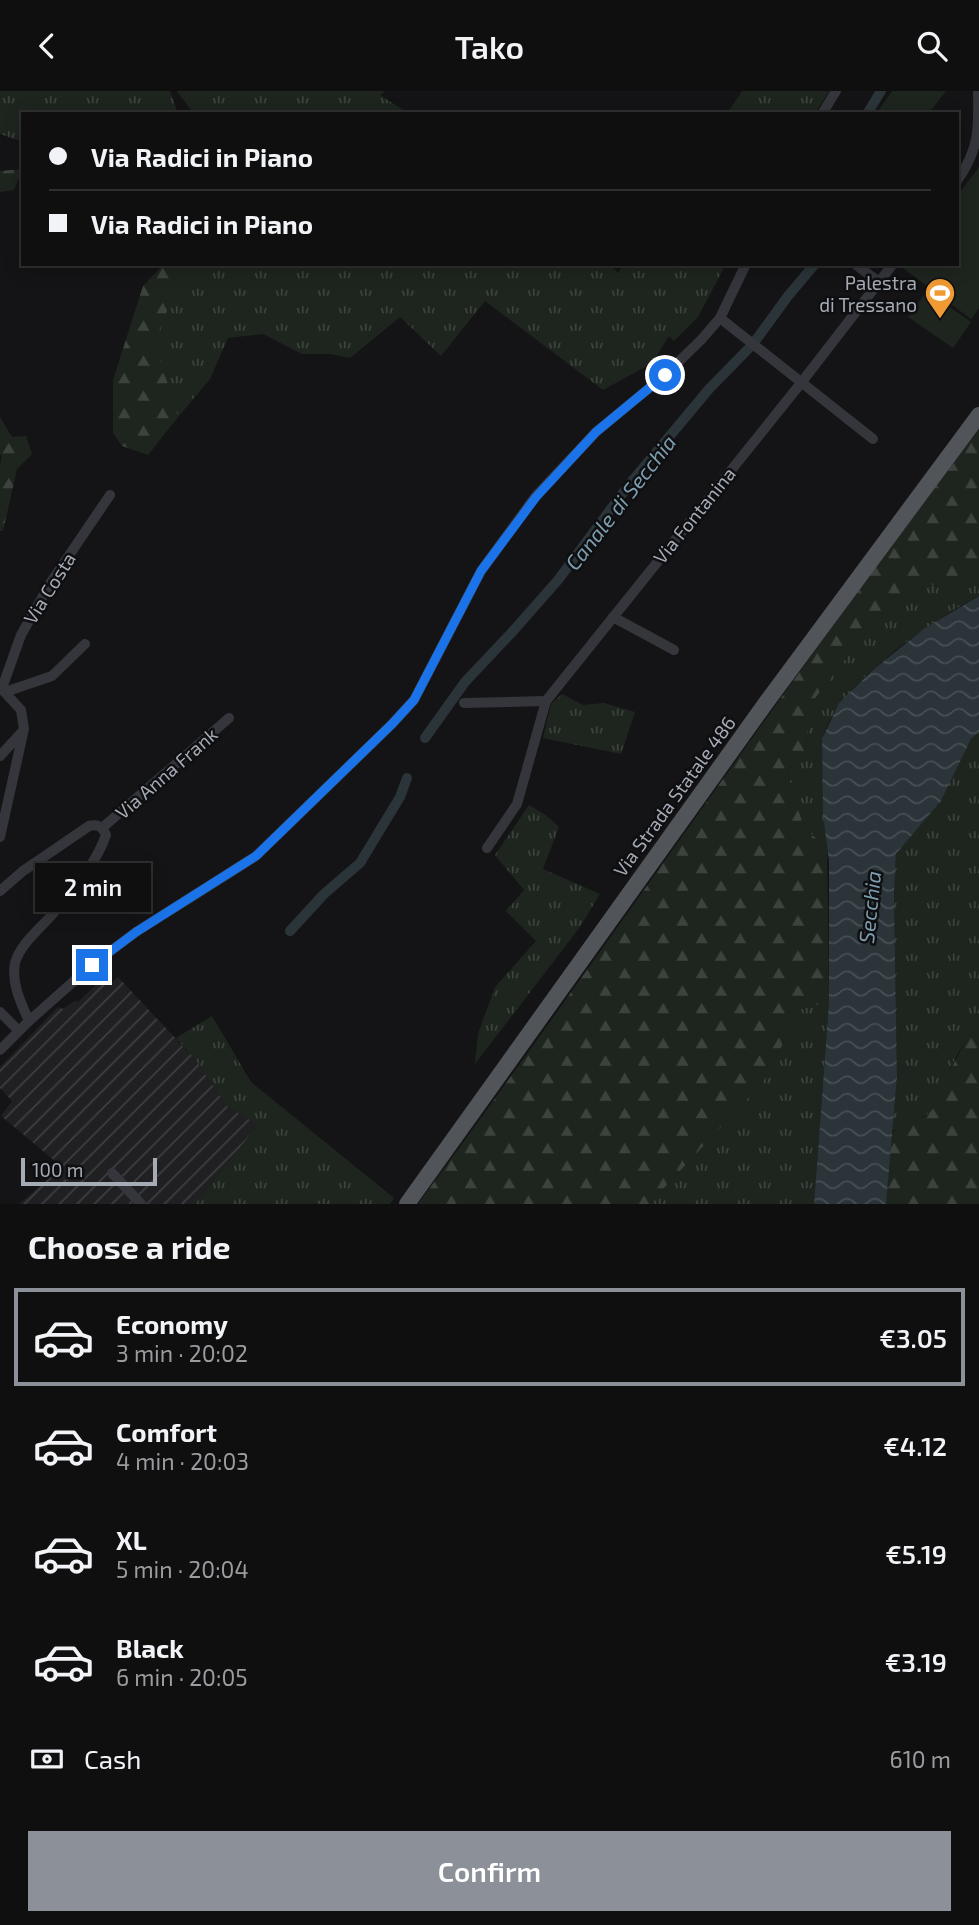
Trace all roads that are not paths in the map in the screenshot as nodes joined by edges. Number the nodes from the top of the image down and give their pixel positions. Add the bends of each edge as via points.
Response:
1 (836, 91) edge
2 (978, 91) edge
3 (823, 112) edge
4 (959, 178) edge
5 (745, 266) edge
6 (858, 266) edge
7 (891, 266) edge
8 (879, 282) junction
9 (720, 318) junction
10 (802, 383) junction
11 (979, 415) edge
12 (873, 439) dead end
13 (110, 495) dead end
14 (613, 617) junction
15 (85, 645) dead end
16 (674, 650) dead end
17 (2, 689) edge
18 (546, 701) junction
19 (464, 703) dead end
20 (229, 718) dead end
21 (24, 729) junction
22 (0, 756) edge
23 (102, 828) junction
24 (0, 837) edge
25 (487, 848) dead end
26 (0, 891) edge
27 (0, 1012) edge
28 (29, 1021) junction
29 (18, 1030) junction
30 (0, 1050) edge
31 (112, 1173) dead end
32 (141, 1204) edge
33 (407, 1204) edge

1 - 3 street
2 - 4 street via 976,151
5 - 9 street
6 - 8 street
7 - 8 street, Via Fontanina
8 - 10 street, Via Fontanina
9 - 10 street
9 - 28 street via 665,375 596,432 536,497 481,571 414,700 383,733 256,856 136,932
10 - 12 street
10 - 14 street, Via Fontanina
11 - 33 main road, Via Strada Statale 486 via 768,700
13 - 17 street, Via Costa via 21,635
14 - 16 street
14 - 18 street, Via Fontanina
15 - 17 street via 52,676
17 - 21 street via 21,710
18 - 19 street
18 - 25 street via 517,804
20 - 23 street, Via Anna Frank
21 - 22 street
21 - 24 street
23 - 26 street via 89,826
23 - 28 street via 106,835 102,847 16,962 14,979
27 - 29 street
28 - 29 street
29 - 30 street
31 - 32 street

